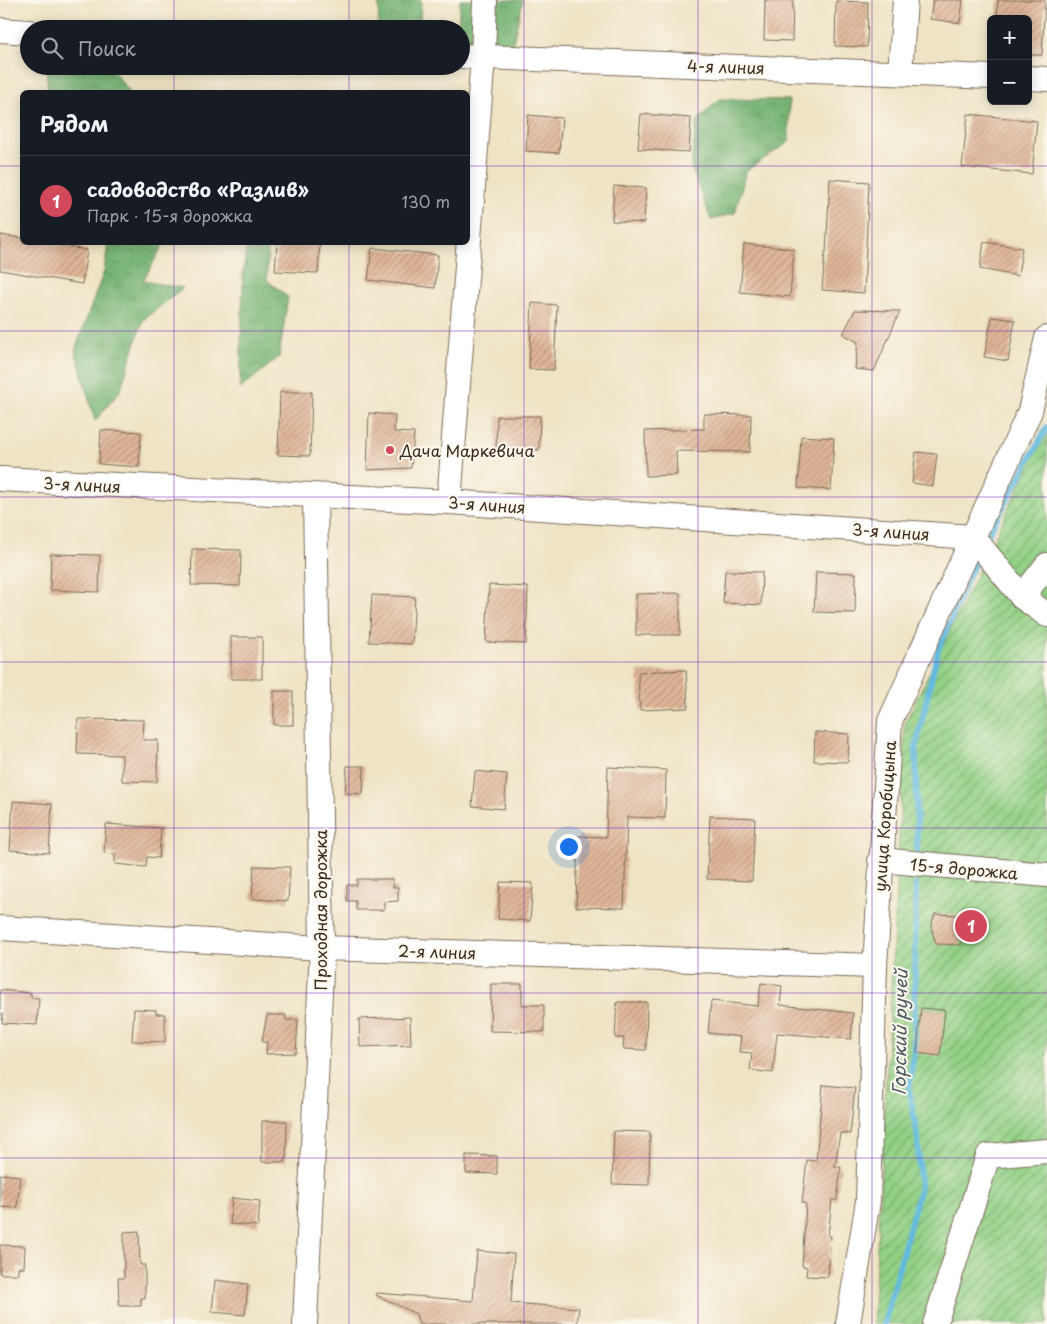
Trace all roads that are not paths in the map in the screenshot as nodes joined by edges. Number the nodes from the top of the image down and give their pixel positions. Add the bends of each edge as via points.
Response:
1 (485, 0) edge
2 (906, 0) edge
3 (0, 30) edge
4 (20, 31) edge
5 (472, 56) edge
6 (900, 73) junction
7 (987, 77) edge
8 (1032, 78) edge
9 (1047, 79) edge
10 (470, 95) edge
11 (462, 245) edge
12 (1047, 338) edge
13 (0, 479) edge
14 (315, 496) junction
15 (449, 502) junction
16 (973, 537) junction
17 (1047, 565) edge
18 (1022, 598) junction
19 (1047, 615) edge
20 (880, 860) junction
21 (1047, 875) edge
22 (0, 928) edge
23 (322, 948) junction
24 (875, 966) junction
25 (1047, 1151) edge
26 (305, 1324) edge
27 (848, 1324) edge
28 (934, 1324) edge

1 - 5 street
2 - 6 street
3 - 4 street
5 - 6 street, 4-я линия
5 - 10 street
6 - 7 street, 4-я линия
8 - 9 street
11 - 15 street
12 - 16 street, улица Коробицына via 1030,411
13 - 14 street, 3-я линия
14 - 15 street, 3-я линия
14 - 23 street, Проходная дорожка
15 - 16 street, 3-я линия
16 - 18 street
16 - 20 street, улица Коробицына via 890,721
17 - 18 street
18 - 19 street
20 - 21 street, 15-я дорожка
20 - 24 street, улица Коробицына
22 - 23 street, 2-я линия
23 - 24 street, 2-я линия
23 - 26 street, Проходная дорожка
24 - 27 street, улица Коробицына via 868,1201
25 - 28 street via 988,1156

